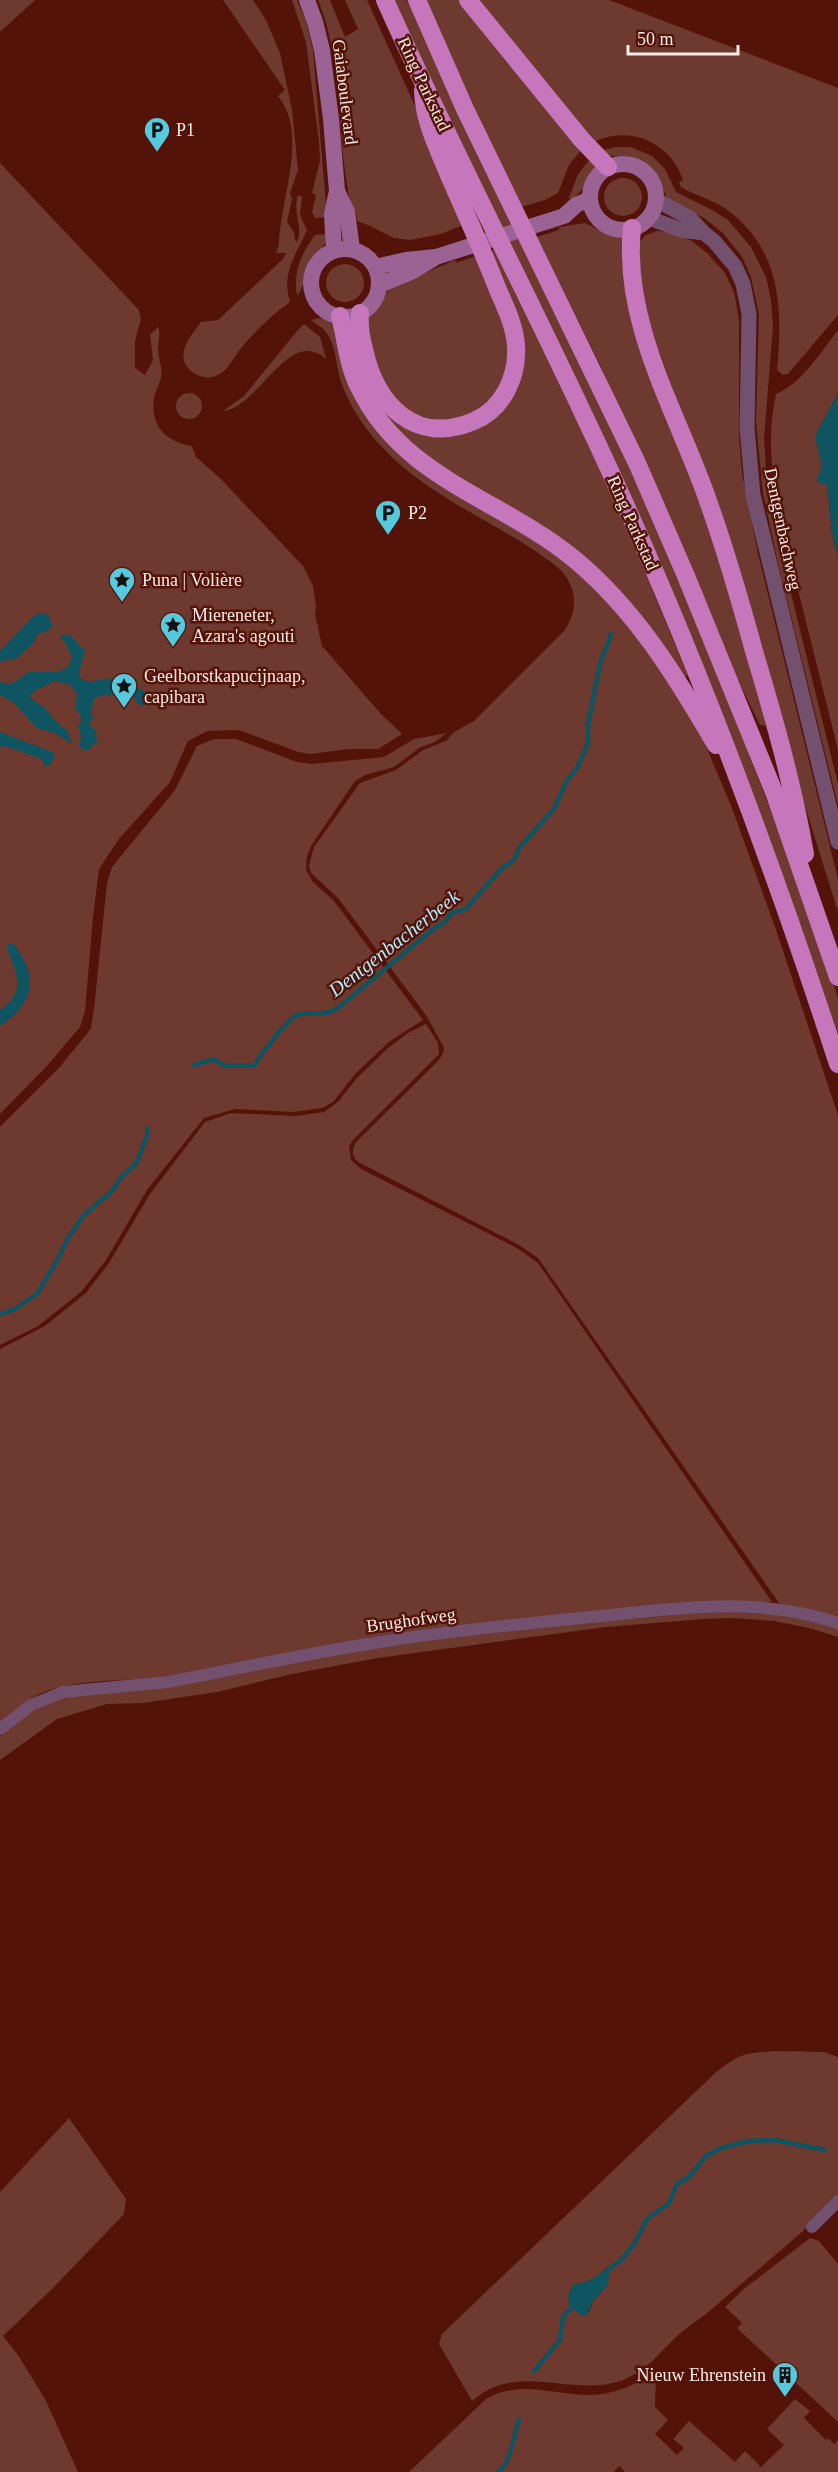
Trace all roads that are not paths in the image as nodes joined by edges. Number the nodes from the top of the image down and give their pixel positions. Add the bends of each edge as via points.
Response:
1 (307, 0) edge
2 (385, 0) edge
3 (417, 0) edge
4 (468, 0) edge
5 (422, 80) junction
6 (608, 167) junction
7 (337, 191) junction
8 (590, 199) junction
9 (656, 200) junction
10 (596, 216) junction
11 (556, 218) junction
12 (649, 218) junction
13 (632, 228) junction
14 (704, 233) junction
15 (352, 249) junction
16 (334, 250) junction
17 (436, 257) junction
18 (375, 267) junction
19 (379, 285) junction
20 (360, 313) junction
21 (340, 316) junction
22 (742, 787) junction
23 (838, 842) edge
24 (814, 906) junction
25 (838, 977) edge
26 (838, 1064) edge
27 (838, 1623) edge
28 (0, 1729) edge
29 (838, 2201) edge
30 (812, 2227) dead end

1 - 7 main road, Gaiaboulevard via 322,50
2 - 5 highway, Ring Parkstad
3 - 24 highway, Ring Parkstad via 465,109 641,473 730,679
4 - 6 highway
5 - 20 highway via 428,124 513,328 516,358 512,381 496,406 459,426 439,429 405,419 374,382 362,343
5 - 22 highway, Ring Parkstad via 621,495
6 - 8 main road via 594,180
6 - 9 main road via 628,164 646,172
7 - 15 main road, Gaiaboulevard via 347,212
7 - 16 main road, Gaiaboulevard via 332,214
8 - 10 main road
8 - 11 main road
9 - 12 main road
9 - 14 street, Dentgenbachweg via 690,218
10 - 11 main road
10 - 13 main road via 616,229
11 - 17 main road
12 - 13 main road
12 - 14 street via 681,230
13 - 24 highway via 639,313 736,589 796,800
14 - 23 street, Dentgenbachweg via 730,259 746,294 747,428 753,495
15 - 16 main road
15 - 18 main road
16 - 21 main road via 319,260 311,285 322,308
17 - 18 main road
17 - 19 main road via 413,272
18 - 19 main road
19 - 20 main road via 371,304
20 - 21 main road
21 - 22 highway via 357,385 383,428 420,462 534,530 599,582 657,648
22 - 26 highway, Ring Parkstad
24 - 25 highway, Ring Parkstad
27 - 28 street, Brughofweg via 780,1608 719,1606 438,1634 150,1685 71,1690 38,1701
29 - 30 street

